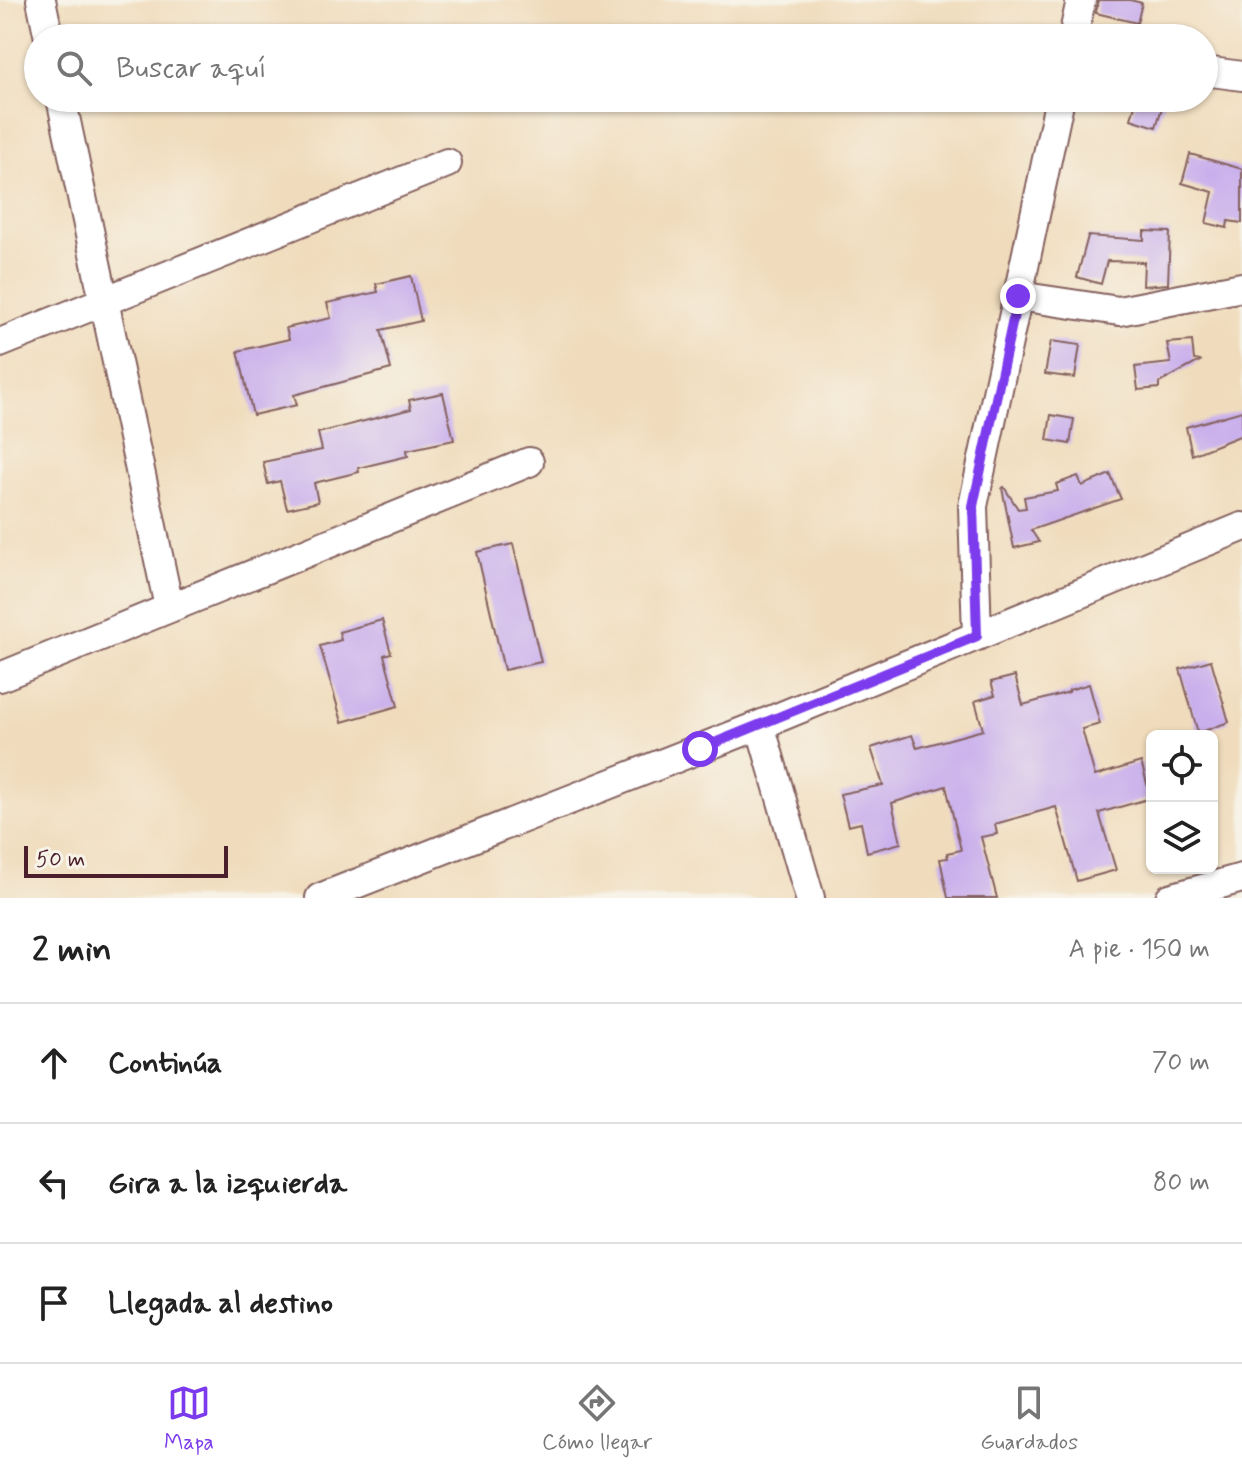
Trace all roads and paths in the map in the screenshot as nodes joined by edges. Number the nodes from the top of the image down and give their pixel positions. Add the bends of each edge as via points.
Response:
1 (41, 0) edge
2 (1081, 0) edge
3 (46, 24) edge
4 (1076, 24) edge
5 (1218, 73) edge
6 (1242, 76) edge
7 (64, 112) edge
8 (1057, 112) edge
9 (447, 163) dead end
10 (1242, 287) edge
11 (1018, 296) junction
12 (104, 301) junction
13 (0, 343) edge
14 (529, 462) dead end
15 (1242, 527) edge
16 (169, 607) junction
17 (977, 636) junction
18 (0, 677) edge
19 (760, 725) junction
20 (1242, 878) edge
21 (320, 898) edge
22 (810, 898) edge
23 (1170, 898) edge

1 - 3 street
2 - 4 street
5 - 6 street
7 - 12 street
8 - 11 street
9 - 12 street
10 - 11 street via 1119,311
11 - 17 street via 973,506
12 - 13 street
12 - 16 street
14 - 16 street
15 - 17 street
16 - 18 street
17 - 19 street
19 - 21 street
19 - 22 street
20 - 23 street

